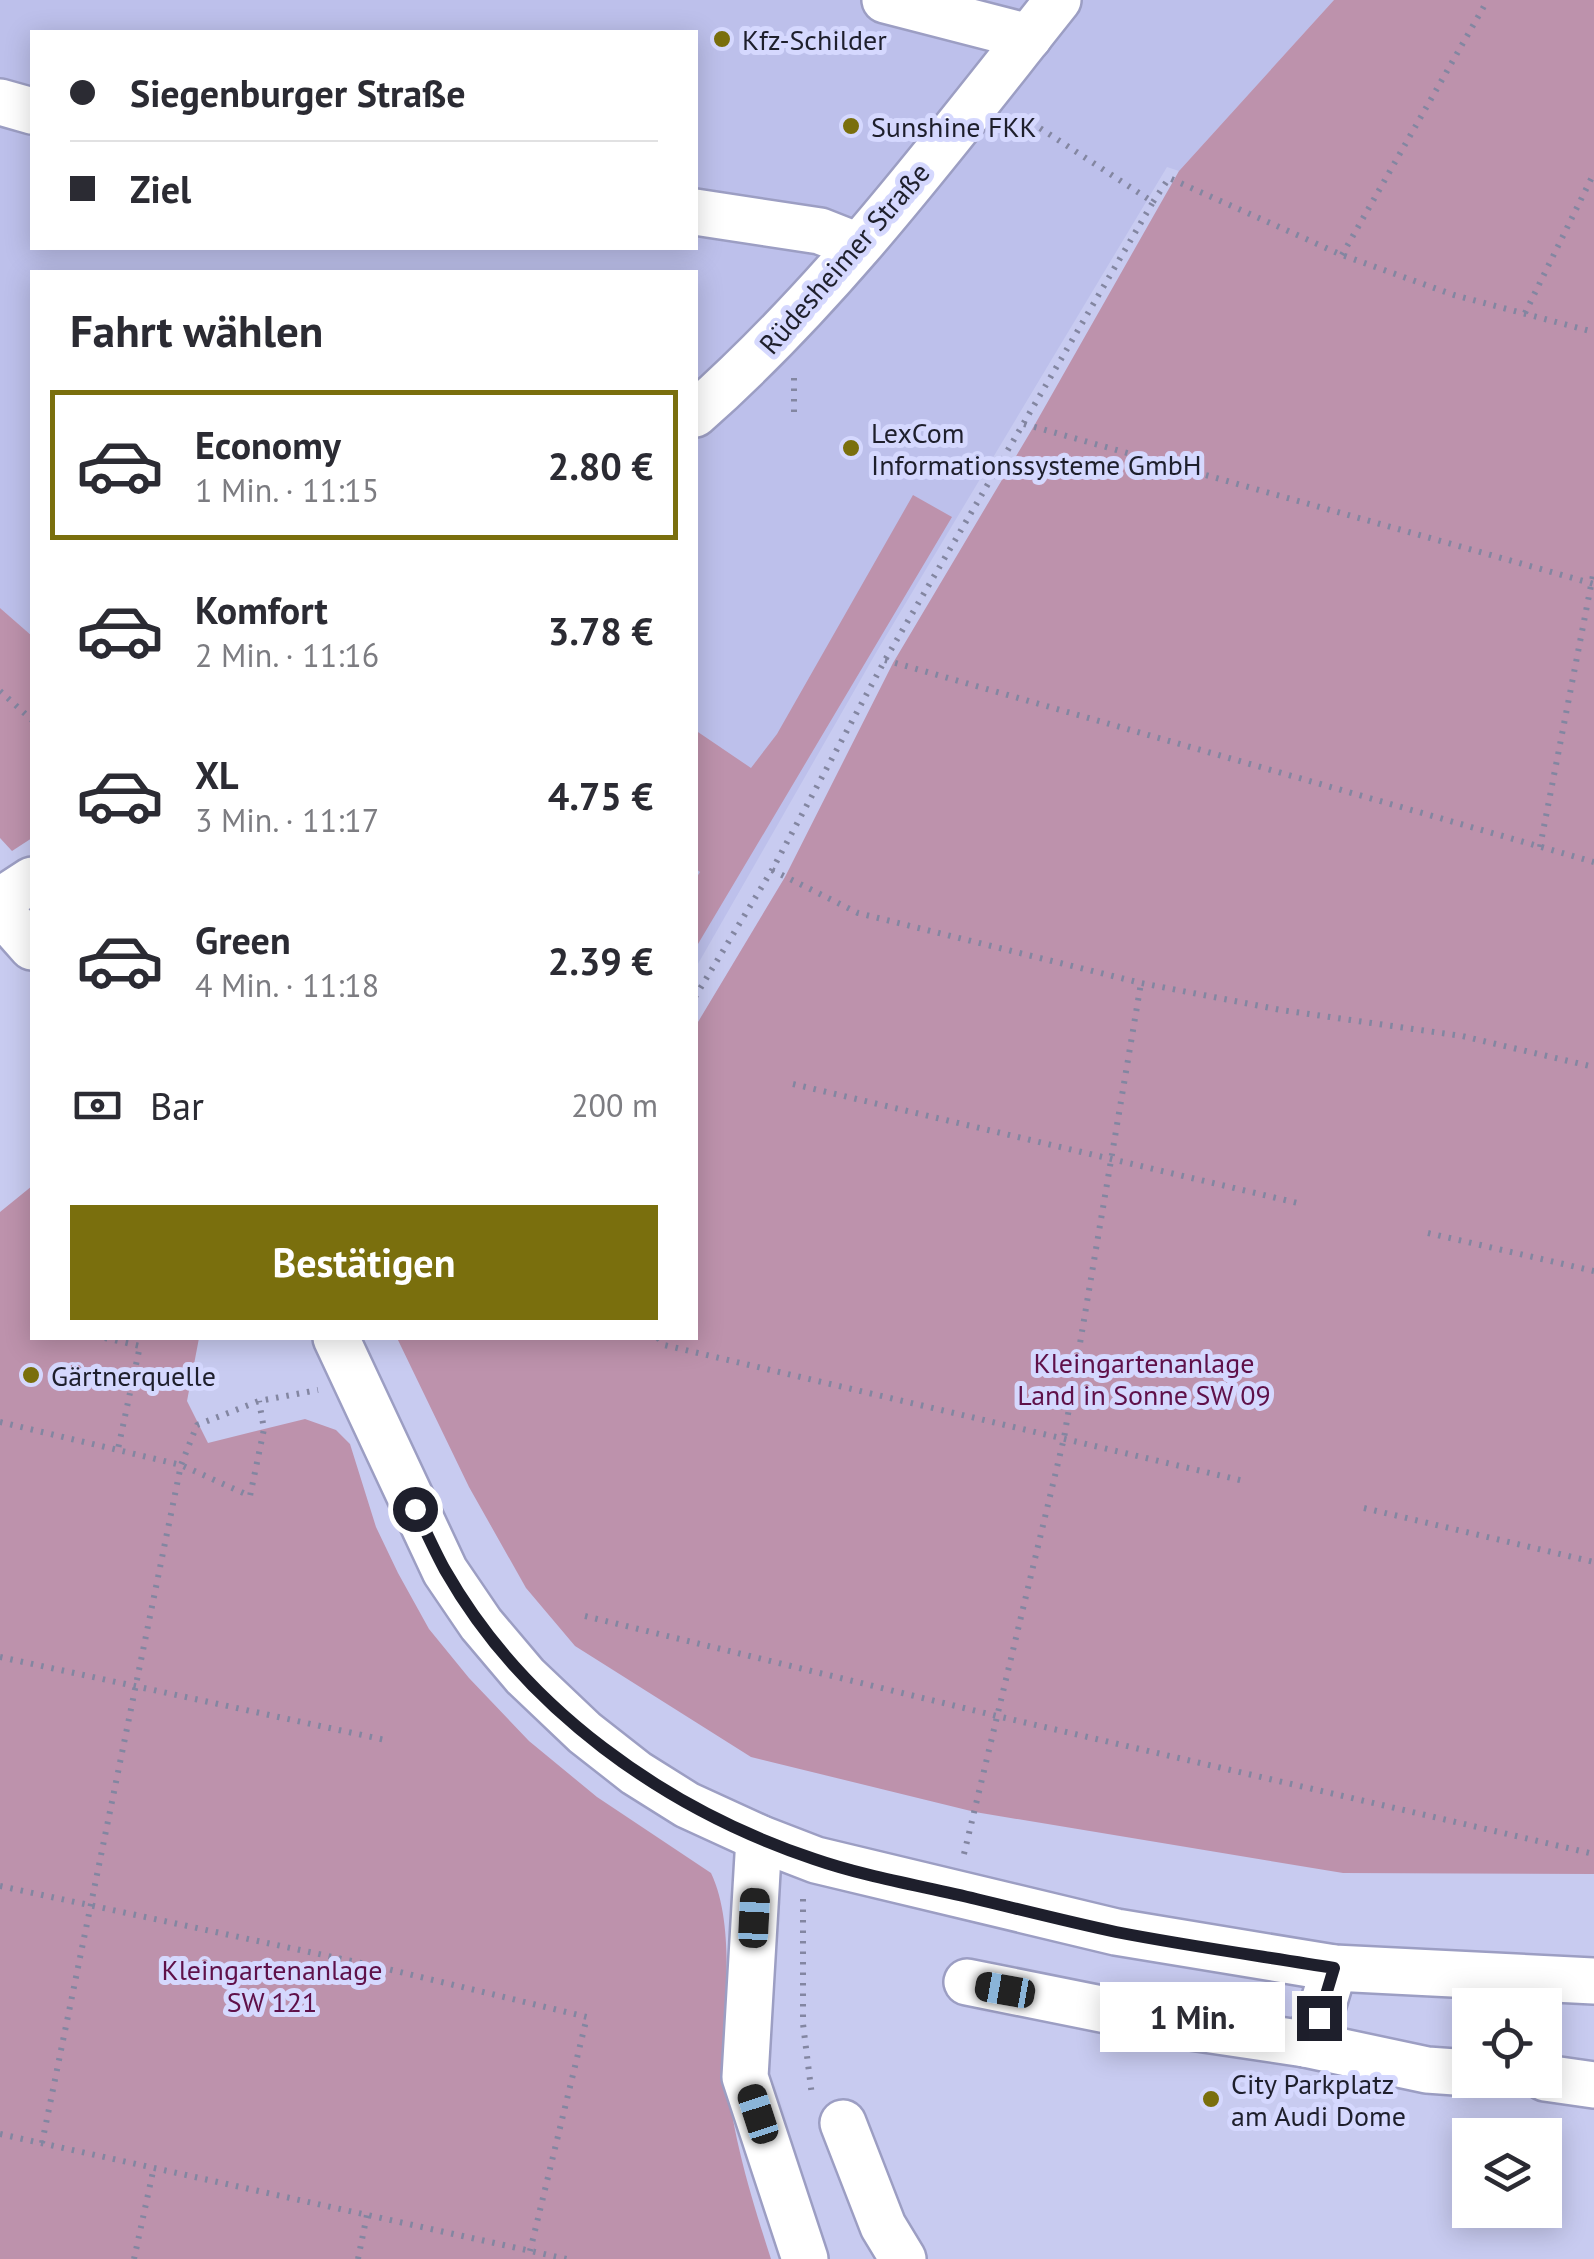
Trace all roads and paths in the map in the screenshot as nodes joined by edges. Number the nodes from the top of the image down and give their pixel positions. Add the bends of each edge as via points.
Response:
1 (884, 0) edge
2 (1058, 0) edge
3 (1488, 1) edge
4 (1029, 37) junction
5 (985, 92) junction
6 (0, 102) edge
7 (30, 110) edge
8 (1594, 173) edge
9 (1154, 202) junction
10 (698, 212) edge
11 (858, 246) junction
12 (1342, 255) junction
13 (1525, 313) junction
14 (1594, 332) edge
15 (698, 411) edge
16 (1024, 424) junction
17 (1594, 570) edge
18 (1593, 583) edge
19 (884, 660) junction
20 (0, 691) edge
21 (30, 718) edge
22 (1540, 847) junction
23 (1594, 862) edge
24 (772, 870) junction
25 (30, 881) edge
26 (0, 901) edge
27 (0, 912) edge
28 (30, 945) edge
29 (1141, 984) junction
30 (698, 993) edge
31 (1594, 1067) edge
32 (793, 1084) dead end
33 (1113, 1159) junction
34 (1302, 1204) dead end
35 (1428, 1233) dead end
36 (1594, 1271) edge
37 (114, 1340) edge
38 (337, 1340) edge
39 (660, 1340) edge
40 (359, 1382) junction
41 (259, 1401) junction
42 (0, 1422) edge
43 (1064, 1438) junction
44 (118, 1450) junction
45 (182, 1464) junction
46 (1244, 1481) dead end
47 (1364, 1508) dead end
48 (1594, 1562) edge
49 (585, 1616) dead end
50 (0, 1657) edge
51 (138, 1686) junction
52 (998, 1716) junction
53 (390, 1741) dead end
54 (974, 1812) dead end
55 (758, 1838) junction
56 (1594, 1854) edge
57 (816, 1860) junction
58 (0, 1886) edge
59 (90, 1906) junction
60 (1334, 1968) junction
61 (1594, 1981) edge
62 (966, 1982) dead end
63 (1305, 2044) junction
64 (1452, 2072) edge
65 (1562, 2080) edge
66 (1594, 2085) edge
67 (828, 2116) joint
68 (0, 2134) edge
69 (42, 2144) junction
70 (154, 2168) junction
71 (367, 2215) junction
72 (530, 2251) junction
73 (134, 2259) edge
74 (358, 2259) edge
75 (567, 2259) edge
76 (805, 2259) edge
77 (903, 2259) edge

1 - 4 street
2 - 4 street, Rüdesheimer Straße
3 - 12 path
4 - 5 street, Rüdesheimer Straße
5 - 9 path
5 - 11 street, Rüdesheimer Straße
6 - 7 street
8 - 13 path
9 - 12 path via 1169,178
9 - 16 path
10 - 11 street via 820,231
11 - 15 street, Rüdesheimer Straße via 795,319
12 - 13 path
13 - 14 path
16 - 18 path
16 - 19 path
17 - 18 path
18 - 22 path
19 - 22 path
19 - 24 path
20 - 21 path
22 - 23 path
24 - 29 path via 858,913
24 - 30 path
25 - 26 street
27 - 28 street
29 - 31 path via 1462,1036
29 - 33 path
32 - 33 path
33 - 34 path
33 - 43 path
35 - 36 path
37 - 44 path via 140,1346
38 - 40 street
39 - 43 path
40 - 41 path
40 - 55 street via 445,1571 525,1676 636,1773
41 - 45 path via 197,1425
41 - 45 path via 264,1429 250,1496
42 - 44 path
43 - 46 path
43 - 52 path
44 - 45 path
45 - 51 path
47 - 48 path
49 - 52 path
50 - 51 path
51 - 53 path
51 - 59 path
52 - 54 path
52 - 56 path
55 - 57 street
55 - 76 street via 746,2077
57 - 60 street via 1116,1932
57 - 67 path via 801,1905 803,2024
58 - 59 path
59 - 69 path
59 - 72 path via 587,2016
60 - 61 street
60 - 63 street
62 - 63 street
63 - 64 street
65 - 66 street
67 - 77 street
68 - 69 path
69 - 70 path
70 - 71 path
70 - 73 path
71 - 72 path
71 - 74 path
72 - 75 path

